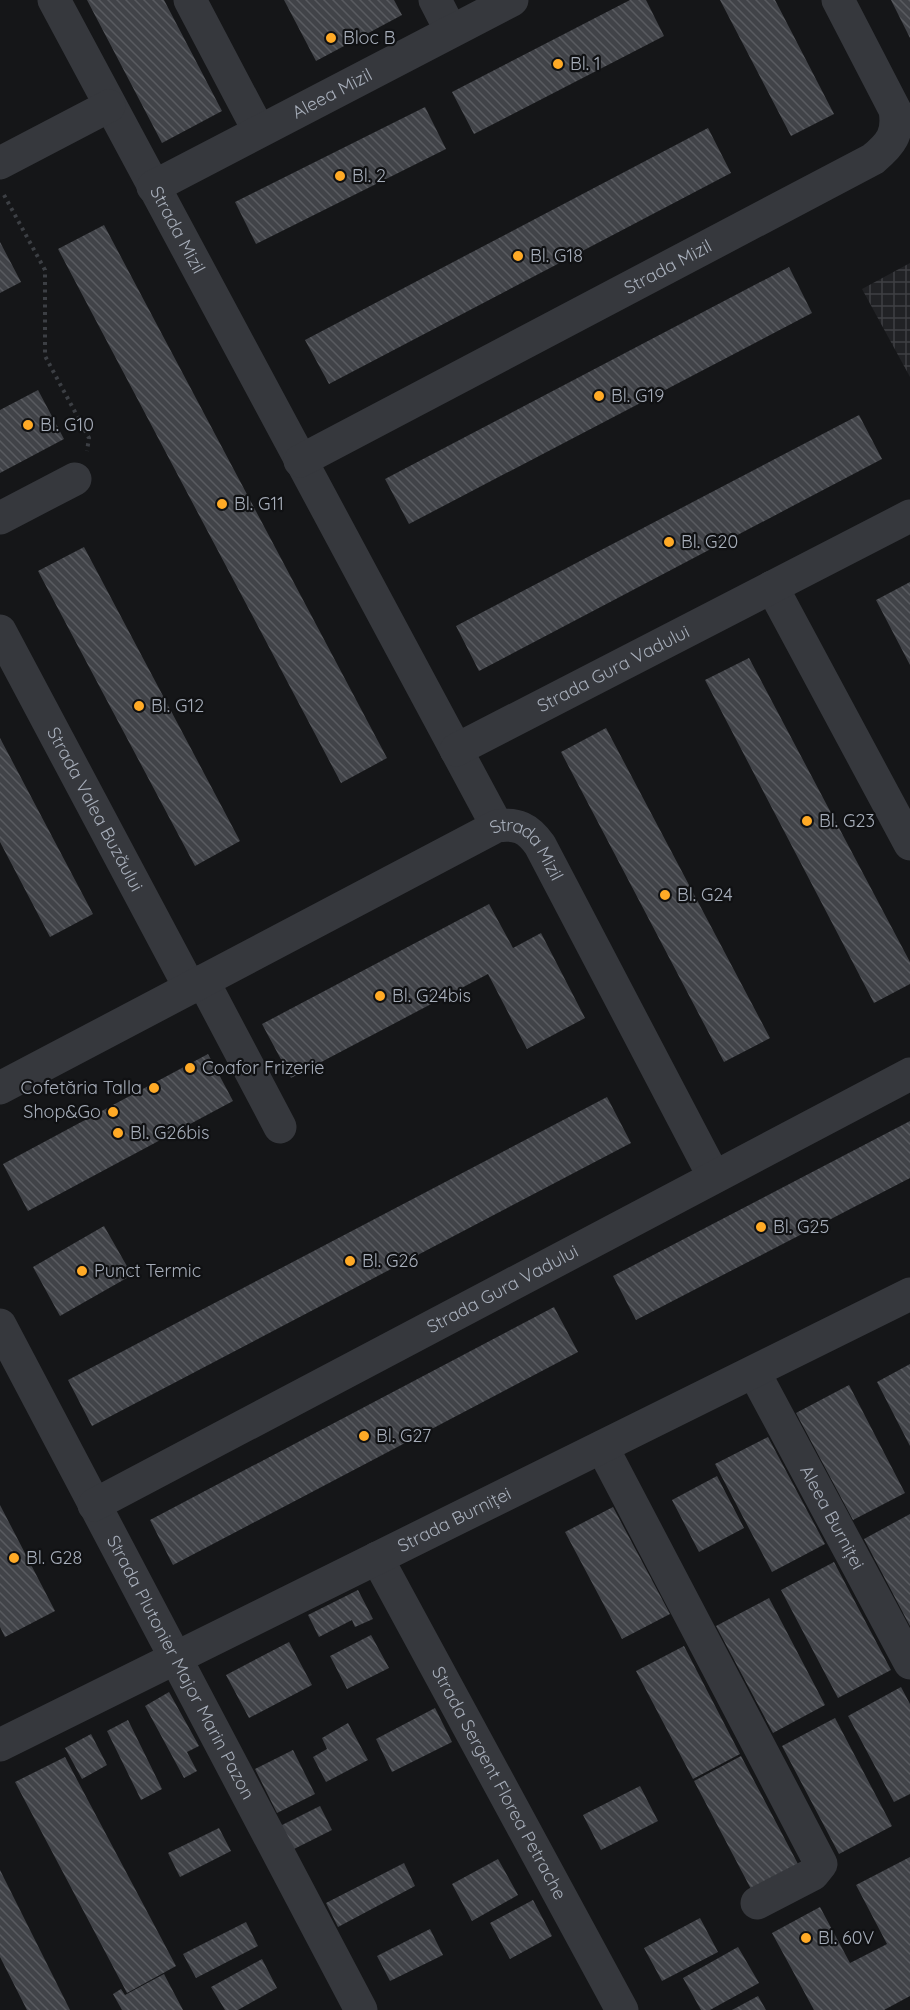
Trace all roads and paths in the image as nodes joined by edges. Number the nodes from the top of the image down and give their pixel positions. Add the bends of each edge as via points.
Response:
1 (54, 0) edge
2 (190, 0) edge
3 (435, 0) edge
4 (512, 0) edge
5 (838, 0) edge
6 (451, 31) junction
7 (109, 106) junction
8 (259, 131) junction
9 (0, 163) edge
10 (153, 188) junction
11 (0, 189) edge
12 (300, 461) junction
13 (75, 479) joint
14 (910, 516) edge
15 (0, 518) edge
16 (772, 587) junction
17 (0, 631) edge
18 (456, 750) junction
19 (497, 826) junction
20 (910, 844) edge
21 (197, 985) junction
22 (910, 1074) edge
23 (0, 1088) edge
24 (280, 1127) dead end
25 (714, 1178) junction
26 (910, 1294) edge
27 (0, 1325) edge
28 (754, 1372) junction
29 (602, 1447) junction
30 (94, 1505) junction
31 (377, 1558) junction
32 (174, 1658) junction
33 (910, 1663) edge
34 (0, 1745) edge
35 (757, 1903) dead end
36 (361, 2010) edge
37 (622, 2010) edge

1 - 7 street, Strada Mizil
2 - 8 street
3 - 6 street
4 - 6 street, Aleea Mizil
5 - 12 street, Strada Mizil via 895,110 898,126 891,144 873,159
6 - 8 street, Aleea Mizil
7 - 9 street
7 - 10 street, Strada Mizil
8 - 10 street, Aleea Mizil
10 - 12 street, Strada Mizil
11 - 13 path via 45,270 45,356 88,438 85,461
12 - 18 street, Strada Mizil
13 - 15 street
14 - 16 street, Strada Gura Vadului
16 - 18 street, Strada Gura Vadului
16 - 20 street
17 - 21 street, Strada Valea Buzăului
18 - 19 street, Strada Mizil
19 - 21 street
19 - 25 street, Strada Mizil via 513,824 523,828 540,845
21 - 23 street
21 - 24 street, Strada Valea Buzăului
22 - 25 street, Strada Gura Vadului
25 - 30 street, Strada Gura Vadului
26 - 28 street, Strada Burniței
27 - 30 street, Strada Plutonier Major Marin Pazon
28 - 29 street, Strada Burniței
28 - 33 street, Aleea Burniței
29 - 31 street, Strada Burniței
29 - 35 street via 821,1864 813,1874
30 - 32 street, Strada Plutonier Major Marin Pazon
31 - 32 street, Strada Burniței
31 - 37 street, Strada Sergent Florea Petrache
32 - 34 street, Strada Burniței
32 - 36 street, Strada Plutonier Major Marin Pazon

